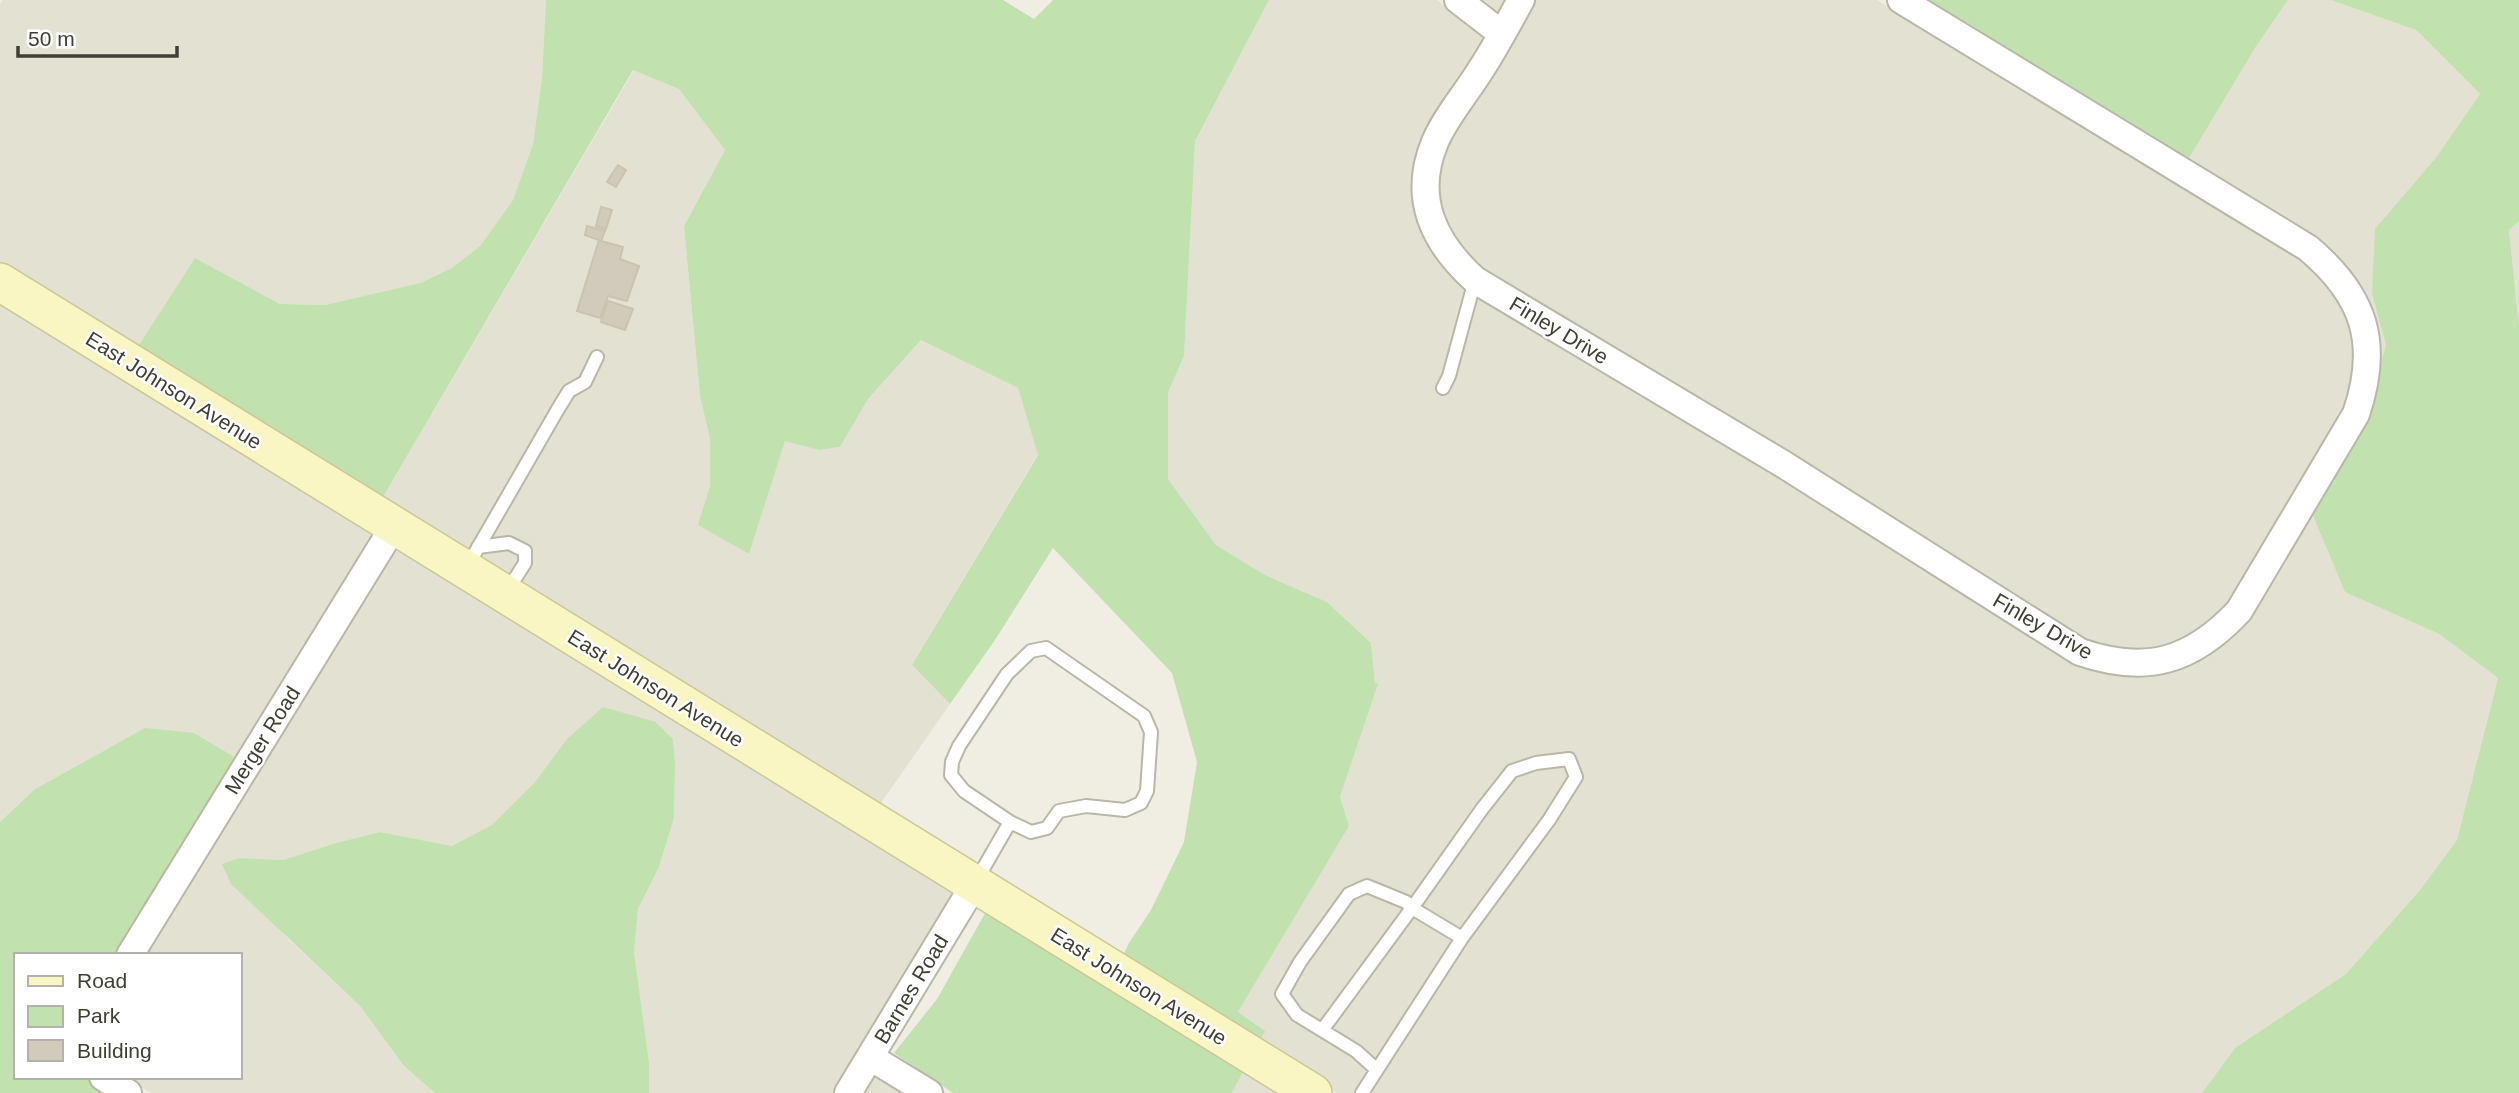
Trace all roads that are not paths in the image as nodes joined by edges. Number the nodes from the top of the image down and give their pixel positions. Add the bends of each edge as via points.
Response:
1 (1458, 0) edge
2 (1521, 0) edge
3 (1900, 0) edge
4 (1502, 34) junction
5 (1475, 280) junction
6 (0, 282) edge
7 (597, 357) dead end
8 (1443, 388) dead end
9 (394, 526) junction
10 (472, 559) junction
11 (1010, 822) junction
12 (974, 885) junction
13 (1412, 908) junction
14 (1462, 938) junction
15 (131, 953) edge
16 (1323, 1029) junction
17 (870, 1057) junction
18 (1376, 1069) junction
19 (848, 1093) edge
20 (929, 1093) edge
21 (1313, 1093) edge
22 (1362, 1093) edge

1 - 4 street
2 - 4 street, Finley Drive
3 - 5 street, Finley Drive via 2308,248 2338,275 2358,309 2368,362 2356,414 2239,611 2203,644 2153,662 2111,661 2080,652 1783,464
4 - 5 street, Finley Drive via 1436,139 1426,179 1427,203 1439,241
5 - 8 lane
6 - 9 main road, East Johnson Avenue
7 - 10 lane via 586,382 569,391
9 - 10 main road, East Johnson Avenue
9 - 15 street, Merger Road
10 - 12 main road, East Johnson Avenue via 505,594
11 - 11 lane via 1031,832 1046,828 1059,811 1086,806 1125,810 1141,803 1147,791 1152,732 1144,716 1045,648 1031,651 1007,674 952,762 951,775 964,791
11 - 12 lane
12 - 17 street, Barnes Road
12 - 21 main road, East Johnson Avenue
13 - 14 lane
13 - 14 lane via 1512,771 1569,759 1576,777
13 - 16 lane
13 - 16 lane via 1367,886 1349,894 1282,994 1297,1015
14 - 18 lane
16 - 18 lane
17 - 19 street, Barnes Road
17 - 20 street
18 - 22 lane

